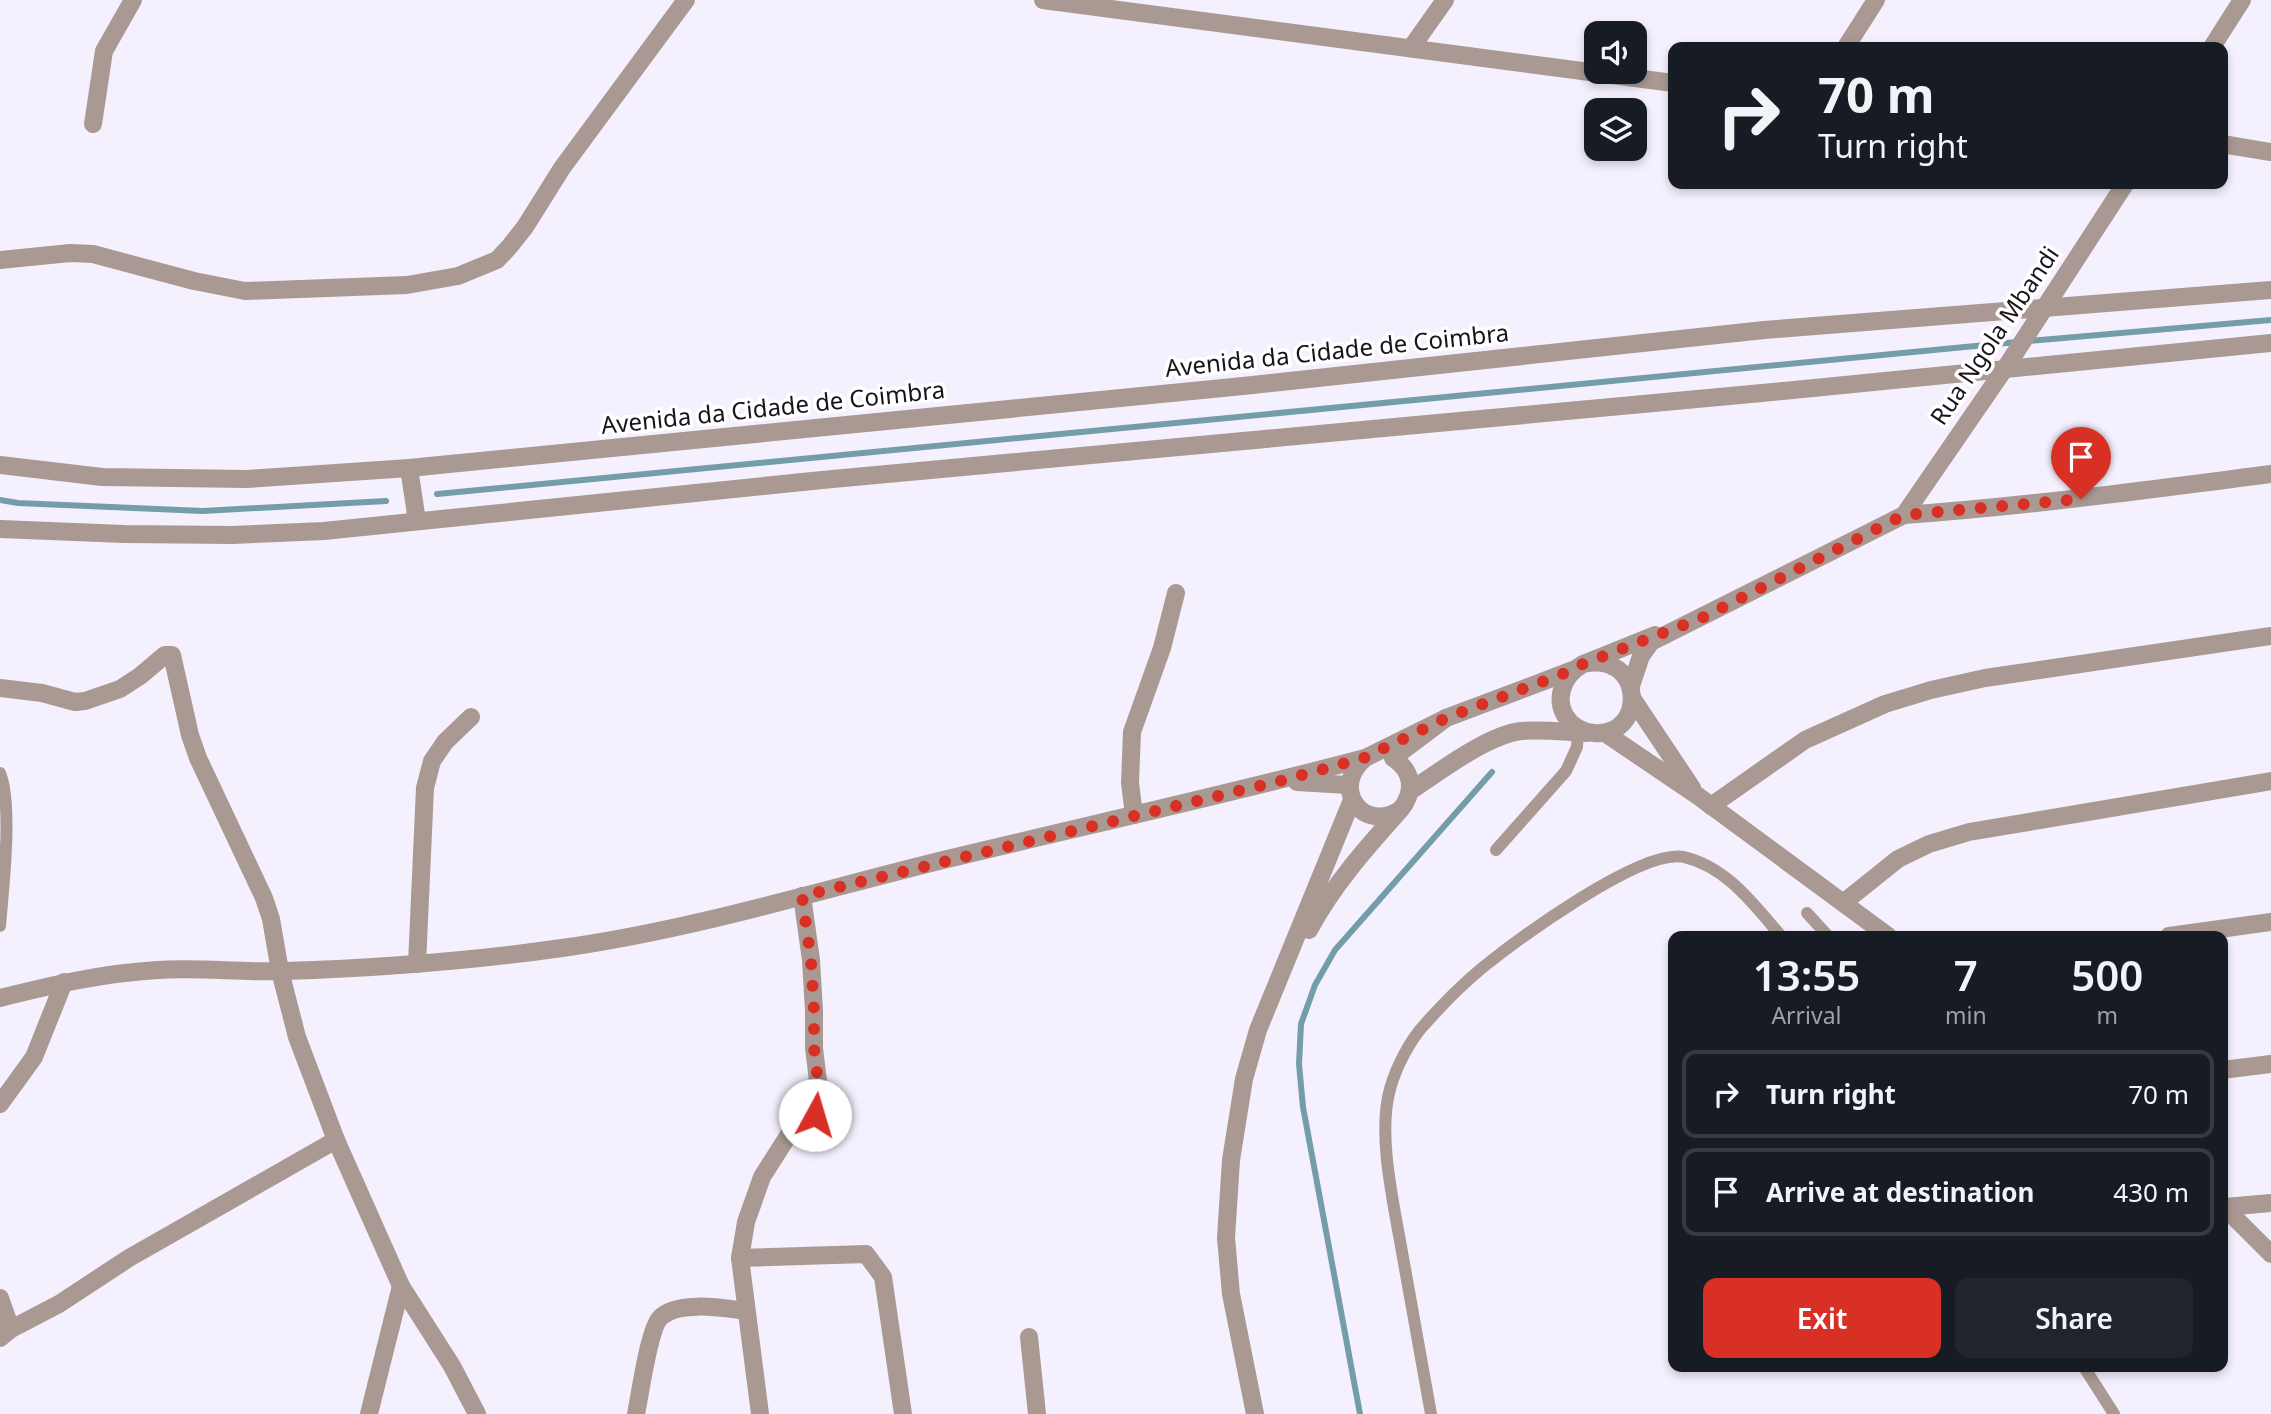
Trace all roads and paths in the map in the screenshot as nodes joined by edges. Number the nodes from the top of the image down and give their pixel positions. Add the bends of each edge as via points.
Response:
1 (133, 0) edge
2 (686, 0) edge
3 (1043, 0) edge
4 (1445, 0) edge
5 (1876, 0) edge
6 (2242, 0) edge
7 (1074, 3) edge
8 (1849, 42) edge
9 (2215, 42) edge
10 (1410, 48) junction
11 (1668, 82) edge
12 (93, 124) dead end
13 (2228, 145) edge
14 (2271, 152) edge
15 (2122, 189) edge
16 (0, 260) edge
17 (2271, 290) edge
18 (2045, 308) junction
19 (2271, 343) edge
20 (2007, 366) junction
21 (0, 465) edge
22 (409, 468) junction
23 (2271, 474) edge
24 (1904, 515) junction
25 (417, 521) junction
26 (0, 529) edge
27 (1177, 593) dead end
28 (1704, 617) junction
29 (2271, 636) edge
30 (1578, 667) junction
31 (0, 688) edge
32 (1632, 692) junction
33 (471, 718) dead end
34 (1446, 718) junction
35 (1592, 733) junction
36 (1364, 758) junction
37 (0, 773) edge
38 (1280, 781) junction
39 (2271, 781) edge
40 (1350, 792) junction
41 (1410, 792) junction
42 (1705, 801) junction
43 (1401, 809) junction
44 (1134, 815) junction
45 (1496, 850) dead end
46 (802, 896) junction
47 (1843, 903) junction
48 (1807, 913) dead end
49 (2271, 922) edge
50 (0, 926) edge
51 (1777, 931) edge
52 (1823, 931) edge
53 (1881, 931) edge
54 (2205, 931) edge
55 (417, 964) junction
56 (280, 971) junction
57 (64, 982) junction
58 (0, 998) edge
59 (1258, 1030) junction
60 (2271, 1064) edge
61 (2228, 1069) edge
62 (0, 1104) edge
63 (336, 1140) junction
64 (2271, 1203) edge
65 (2228, 1206) edge
66 (2228, 1211) edge
67 (2271, 1254) edge
68 (740, 1258) junction
69 (401, 1286) junction
70 (0, 1298) edge
71 (746, 1311) junction
72 (5, 1333) edge
73 (1029, 1337) dead end
74 (2087, 1372) edge
75 (369, 1414) edge
76 (477, 1414) edge
77 (636, 1414) edge
78 (761, 1414) edge
79 (904, 1414) edge
80 (1037, 1414) edge
81 (1255, 1414) edge
82 (1431, 1414) edge
83 (2114, 1414) edge

1 - 12 street via 104,51
2 - 16 street via 510,246 497,260 458,276 407,285 245,291 93,254
3 - 7 street
4 - 10 street
5 - 8 street
6 - 9 street
7 - 10 street
10 - 11 street
13 - 14 street
15 - 18 street, Rua Ngola Mbandi
17 - 18 street, Avenida da Cidade de Coimbra
18 - 20 street, Rua Ngola Mbandi
18 - 22 street, Avenida da Cidade de Coimbra via 1763,330
19 - 20 street
20 - 24 street, Rua Ngola Mbandi
20 - 25 street
21 - 22 street, Avenida da Cidade de Coimbra via 102,477 247,479
22 - 25 street
23 - 24 street via 2106,496
24 - 28 street
25 - 26 street via 232,535
27 - 44 street via 1132,732 1129,758
28 - 30 street
28 - 32 street via 1651,642 1641,656
29 - 42 street via 1931,690 1885,704 1805,740
30 - 32 street via 1594,661 1617,668
30 - 34 street
30 - 35 street via 1565,680 1560,703 1572,724
31 - 56 street via 85,701 120,689 164,655 172,655 190,735 264,898
32 - 35 street via 1625,720 1616,728
32 - 42 street
33 - 55 street via 445,741 432,761 425,788
34 - 36 street
34 - 41 street via 1394,758 1407,772
35 - 41 street via 1519,731 1467,754
35 - 42 street
35 - 45 lane via 1577,747 1566,771
36 - 38 street
36 - 40 street via 1351,774
37 - 50 lane via 5,811
38 - 40 street
38 - 44 street
39 - 47 street via 1969,832 1898,859
40 - 43 street via 1365,813 1392,815
40 - 59 street
41 - 43 street
42 - 47 street
43 - 59 street via 1357,858 1319,912
44 - 46 street
46 - 55 street via 673,929 595,943
46 - 68 street via 811,960 818,1081 815,1115 788,1136 762,1177 746,1222
47 - 53 street
48 - 52 lane
49 - 54 street
51 - 82 lane via 1738,886 1706,865 1682,856 1649,862 1567,906 1481,969 1423,1025 1390,1089 1385,1126 1393,1202
55 - 56 street
56 - 57 street via 161,969
56 - 63 street via 297,1037
57 - 58 street
57 - 62 street via 34,1057
59 - 81 street via 1244,1079 1231,1160 1226,1238 1231,1294
60 - 61 street
63 - 69 street
63 - 72 street
64 - 65 street
66 - 67 street
68 - 71 street
68 - 79 street via 866,1254 883,1277
69 - 75 street
69 - 76 street
70 - 72 street
71 - 77 street via 710,1306 666,1313 658,1319
71 - 78 street
73 - 80 street
74 - 83 lane

